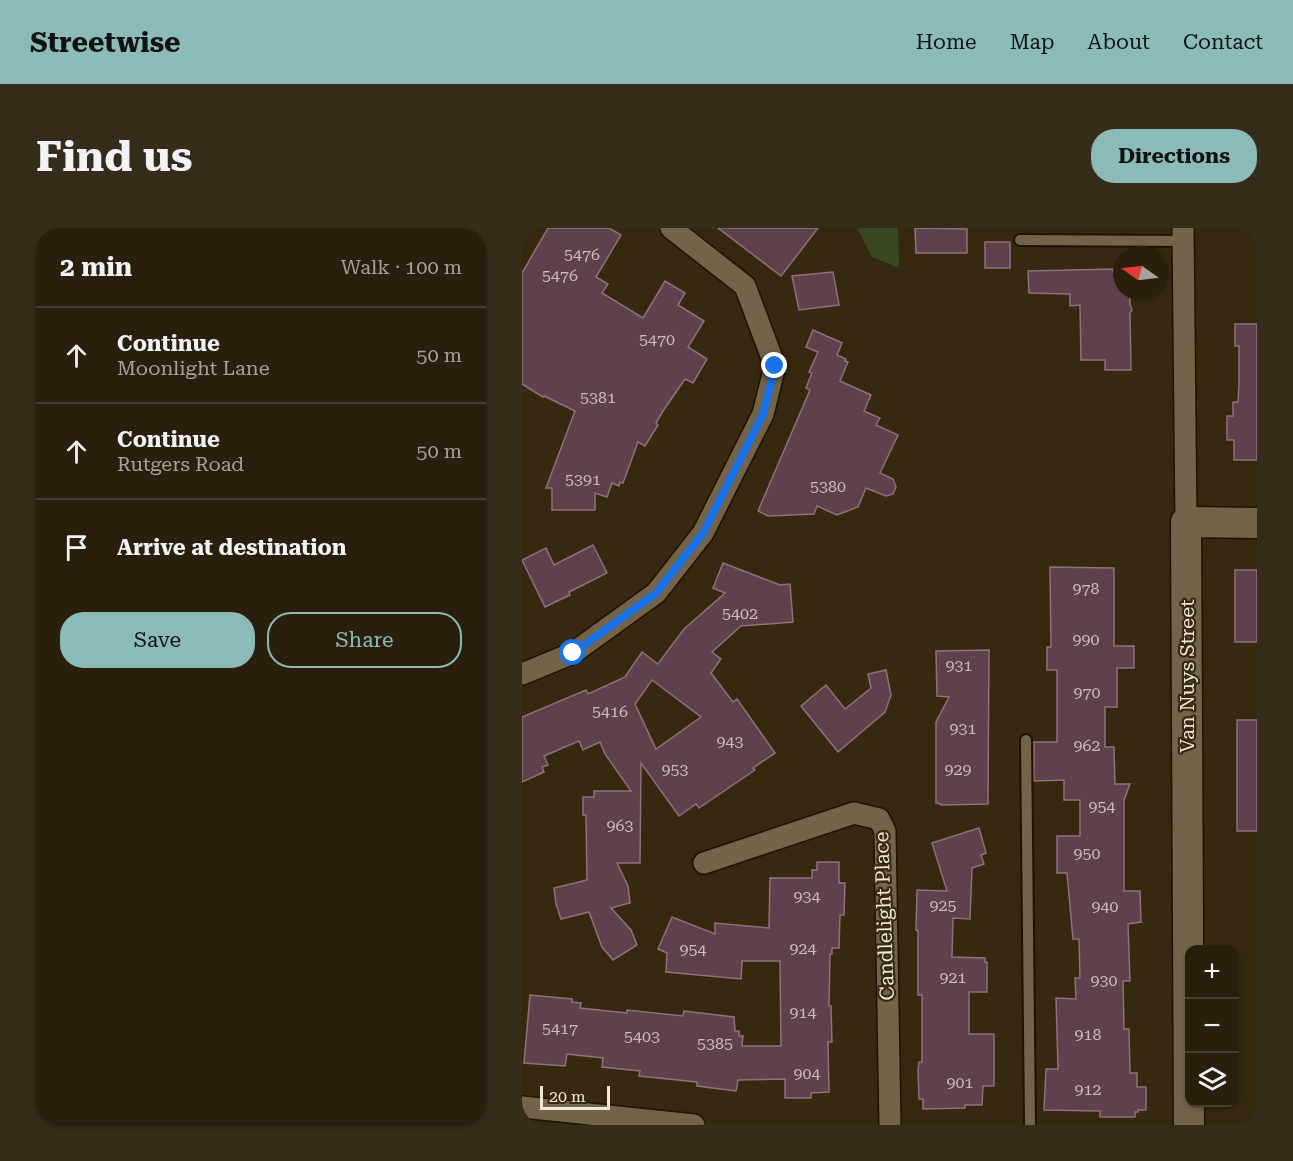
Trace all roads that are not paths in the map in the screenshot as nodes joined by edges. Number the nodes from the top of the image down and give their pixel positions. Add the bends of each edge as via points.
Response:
1 (671, 228) edge
2 (1184, 234) edge
3 (1020, 240) dead end
4 (1186, 522) junction
5 (1257, 523) edge
6 (522, 674) edge
7 (1026, 740) dead end
8 (705, 863) dead end
9 (522, 1107) edge
10 (694, 1125) edge
11 (890, 1125) edge
12 (1030, 1125) edge
13 (1189, 1125) edge

1 - 6 street via 745,286 775,366 763,414 703,533 656,593 573,653
2 - 3 lane
2 - 4 street, Van Nuys Street
4 - 5 street
4 - 13 street, Van Nuys Street
7 - 12 lane
8 - 11 street, Candlelight Place via 854,813 879,819 885,831
9 - 10 street

